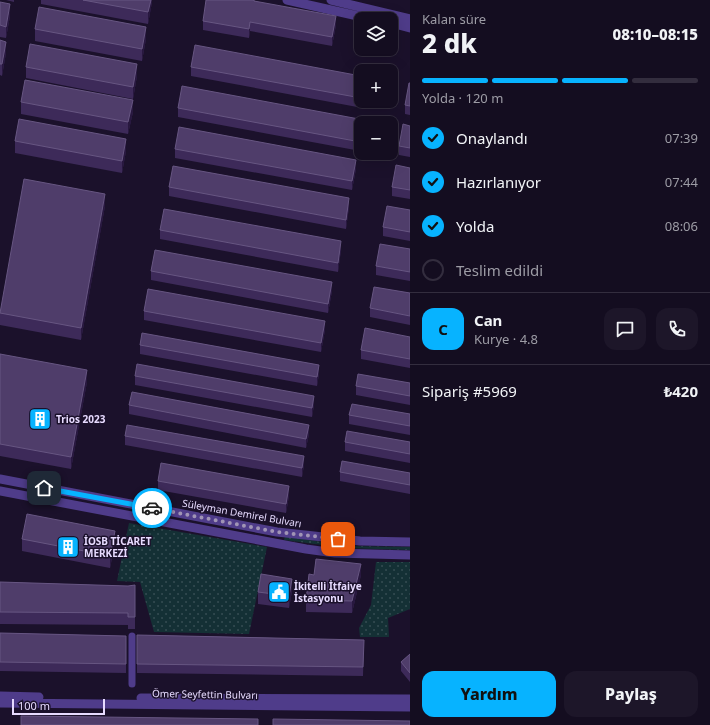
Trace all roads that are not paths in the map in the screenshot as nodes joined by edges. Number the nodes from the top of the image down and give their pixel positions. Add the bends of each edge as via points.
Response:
1 (287, 0) edge
2 (331, 0) edge
3 (354, 15) edge
4 (410, 19) edge
5 (398, 25) edge
6 (410, 28) edge
7 (0, 479) edge
8 (0, 491) edge
9 (410, 542) edge
10 (410, 555) edge
11 (132, 636) dead end
12 (132, 684) dead end
13 (0, 696) edge
14 (410, 699) edge
15 (0, 703) edge
16 (410, 707) edge

1 - 3 street
2 - 4 street
5 - 6 street
7 - 9 street, Süleyman Demirel Bulvarı via 277,532 360,541
8 - 10 street via 328,552
11 - 12 street
13 - 14 street, Ömer Seyfettin Bulvarı
15 - 16 street, Ömer Seyfettin Bulvarı

